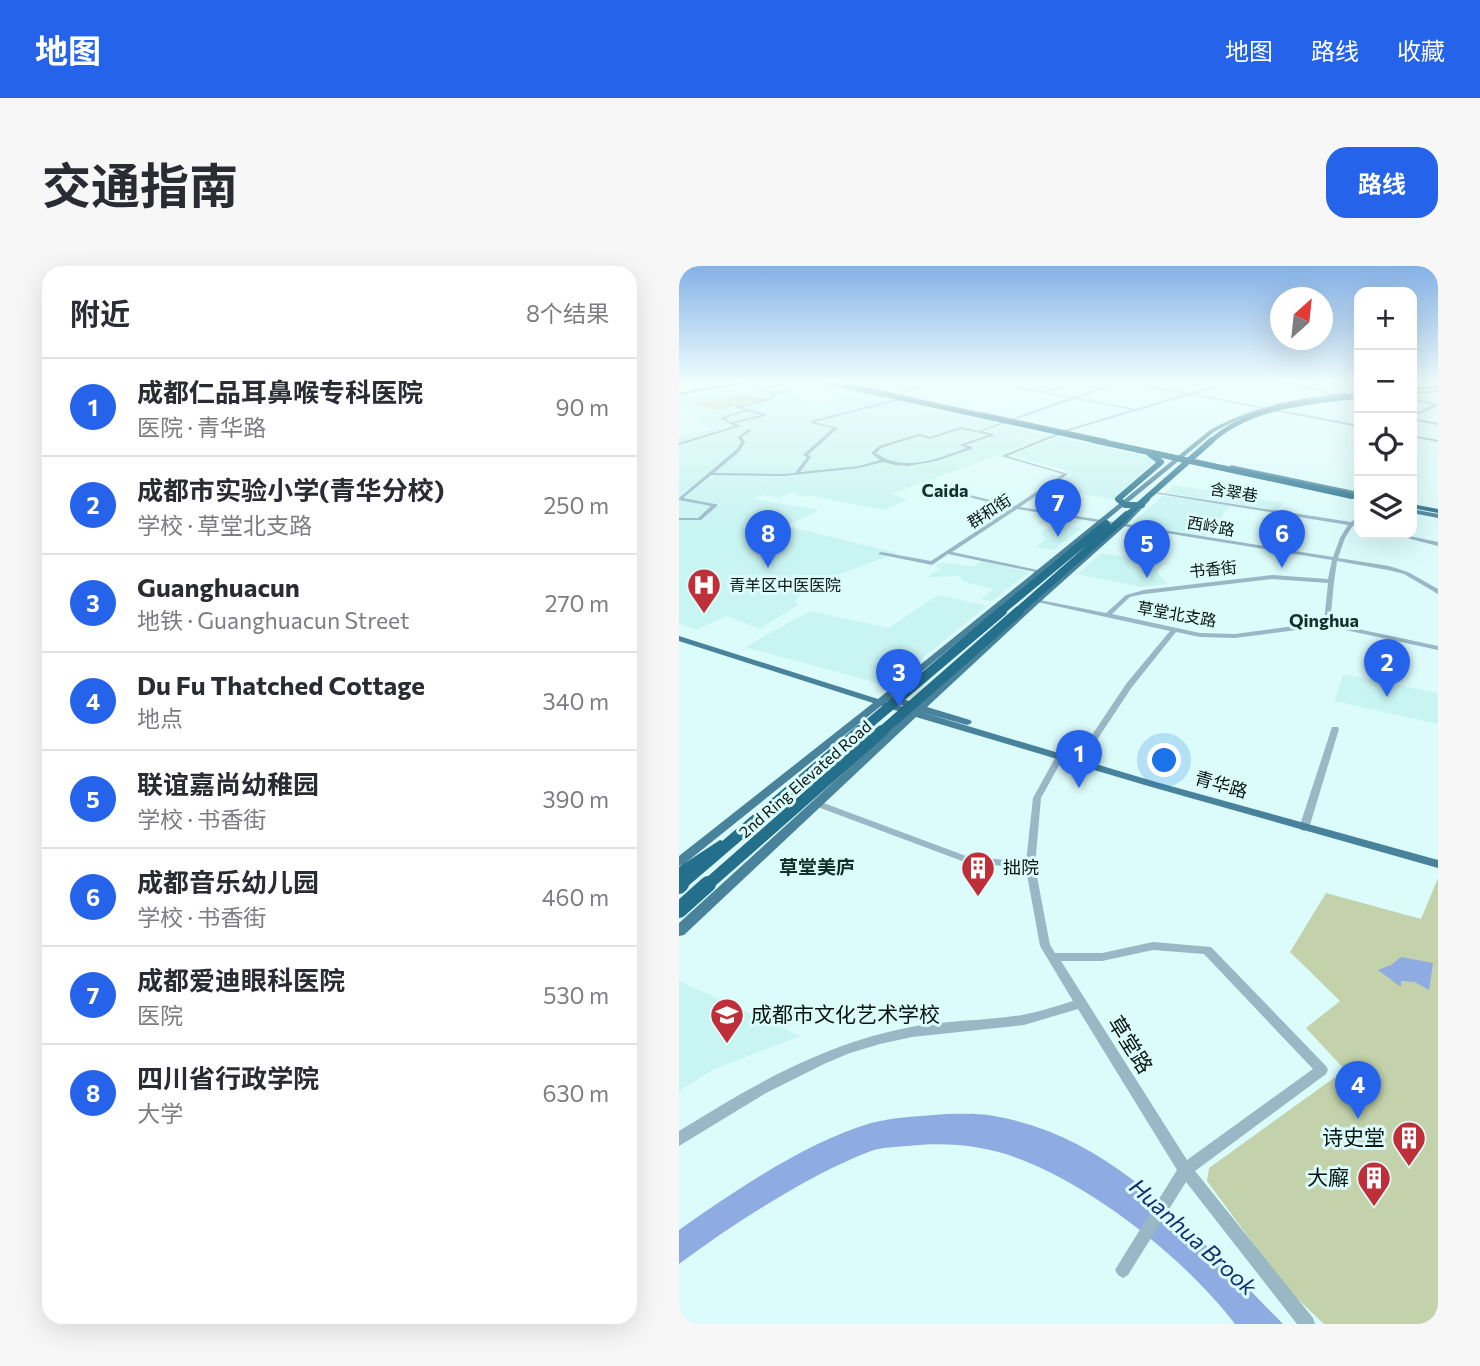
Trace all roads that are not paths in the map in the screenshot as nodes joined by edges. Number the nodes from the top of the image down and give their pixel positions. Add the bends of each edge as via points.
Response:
1 (724, 430) edge
2 (750, 430) dead end
3 (834, 430) edge
4 (954, 430) edge
5 (974, 430) edge
6 (1044, 430) edge
7 (1045, 430) edge
8 (1058, 430) edge
9 (1062, 430) edge
10 (1217, 430) edge
11 (1220, 430) edge
12 (1224, 430) edge
13 (1229, 430) edge
14 (978, 431) joint
15 (1066, 431) joint
16 (1056, 433) junction
17 (1417, 437) edge
18 (1438, 441) edge
19 (679, 444) edge
20 (1143, 452) junction
21 (885, 460) junction
22 (1183, 461) junction
23 (710, 474) junction
24 (796, 474) junction
25 (927, 485) dead end
26 (1155, 493) junction
27 (1354, 495) edge
28 (1354, 495) edge
29 (1354, 495) edge
30 (680, 499) edge
31 (1019, 508) junction
32 (1417, 509) edge
33 (1436, 513) edge
34 (679, 519) edge
35 (1102, 520) junction
36 (1354, 520) edge
37 (1350, 523) junction
38 (1124, 524) junction
39 (1354, 524) edge
40 (1416, 539) edge
41 (1438, 544) edge
42 (881, 554) dead end
43 (949, 554) junction
44 (1335, 560) junction
45 (1038, 572) junction
46 (1330, 581) junction
47 (1438, 592) edge
48 (1037, 600) junction
49 (1108, 615) junction
50 (1327, 624) junction
51 (1174, 630) junction
52 (679, 632) edge
53 (679, 638) edge
54 (1438, 648) edge
55 (882, 700) junction
56 (917, 711) junction
57 (1335, 729) dead end
58 (1062, 754) junction
59 (1082, 757) junction
60 (818, 804) junction
61 (1304, 824) junction
62 (749, 826) junction
63 (758, 841) junction
64 (1438, 858) edge
65 (679, 862) edge
66 (1438, 864) edge
67 (1030, 866) junction
68 (679, 874) edge
69 (679, 886) edge
70 (679, 910) edge
71 (679, 917) edge
72 (679, 931) edge
73 (1052, 957) junction
74 (1080, 1003) junction
75 (679, 1139) edge
76 (1185, 1170) junction
77 (1123, 1270) dead end
78 (1307, 1324) edge

1 - 19 street
2 - 23 street via 740,437 739,450
3 - 24 street via 805,455 809,457
4 - 21 street via 875,449 874,456
5 - 14 street
6 - 16 highway, bridge
7 - 16 main road
8 - 27 highway, bridge
9 - 15 main road
10 - 22 main road
11 - 22 highway, 2nd Ring Elevated Road, bridge
12 - 22 highway, 2nd Ring Elevated Road, bridge
13 - 22 main road
14 - 21 street via 993,435 961,445 971,448 929,463
15 - 22 main road
16 - 20 highway, bridge
16 - 22 main road
16 - 29 highway, bridge
16 - 31 street, 群和街 via 1003,456 1066,474
17 - 18 street
20 - 22 highway, bridge
20 - 22 highway, bridge via 1161,462 1118,499 1121,504 1146,503 1177,477
21 - 24 street
22 - 26 main road
22 - 28 main road
22 - 35 main road
22 - 62 highway, 2nd Ring Elevated Road, bridge
22 - 63 highway, 2nd Ring Elevated Road, bridge
23 - 24 street
23 - 30 street
25 - 31 street, 西岭路
26 - 37 street, 含翠巷
26 - 38 main road
30 - 34 street via 715,505 699,519
31 - 35 street, 西岭路
31 - 43 street, 群和街
32 - 33 highway
35 - 38 street, 西岭路
35 - 45 main road
36 - 37 street
37 - 39 street, 含翠巷
37 - 44 street
38 - 44 street, 西岭路
38 - 48 main road
40 - 41 street
42 - 43 street, 群和街 via 929,564
43 - 45 street
44 - 46 street
44 - 47 street, 西岭路 via 1406,573
45 - 55 main road
46 - 49 street, 书香街 via 1272,577 1144,592 1128,596
46 - 50 street
48 - 49 street, 草堂北支路
48 - 56 main road
49 - 51 street, 草堂北支路
50 - 51 street, 草堂北支路 via 1223,636
50 - 54 street, 草堂北支路
51 - 59 street via 1129,686
52 - 55 main road
53 - 55 main road
55 - 56 main road, 青华路
55 - 65 main road
56 - 58 main road, 青华路
56 - 60 main road
57 - 61 street
58 - 59 main road, 青华路
58 - 61 main road, 青华路
58 - 67 street, 草堂路 via 1037,798
59 - 61 main road, 青华路
60 - 67 street via 965,859
60 - 72 main road
61 - 64 main road, 青华路
61 - 66 main road, 青华路
62 - 68 highway, bridge
62 - 69 highway, 2nd Ring Elevated Road, bridge
63 - 70 highway, 2nd Ring Elevated Road, bridge
63 - 71 highway, bridge
67 - 73 street, 草堂路 via 1045,946
73 - 74 street, 草堂路
73 - 76 street via 1102,957 1153,946 1207,950 1322,1070
74 - 75 street via 1026,1019 911,1032 849,1048 733,1104
74 - 76 street, 草堂路
76 - 77 street
76 - 78 street, 草堂路

